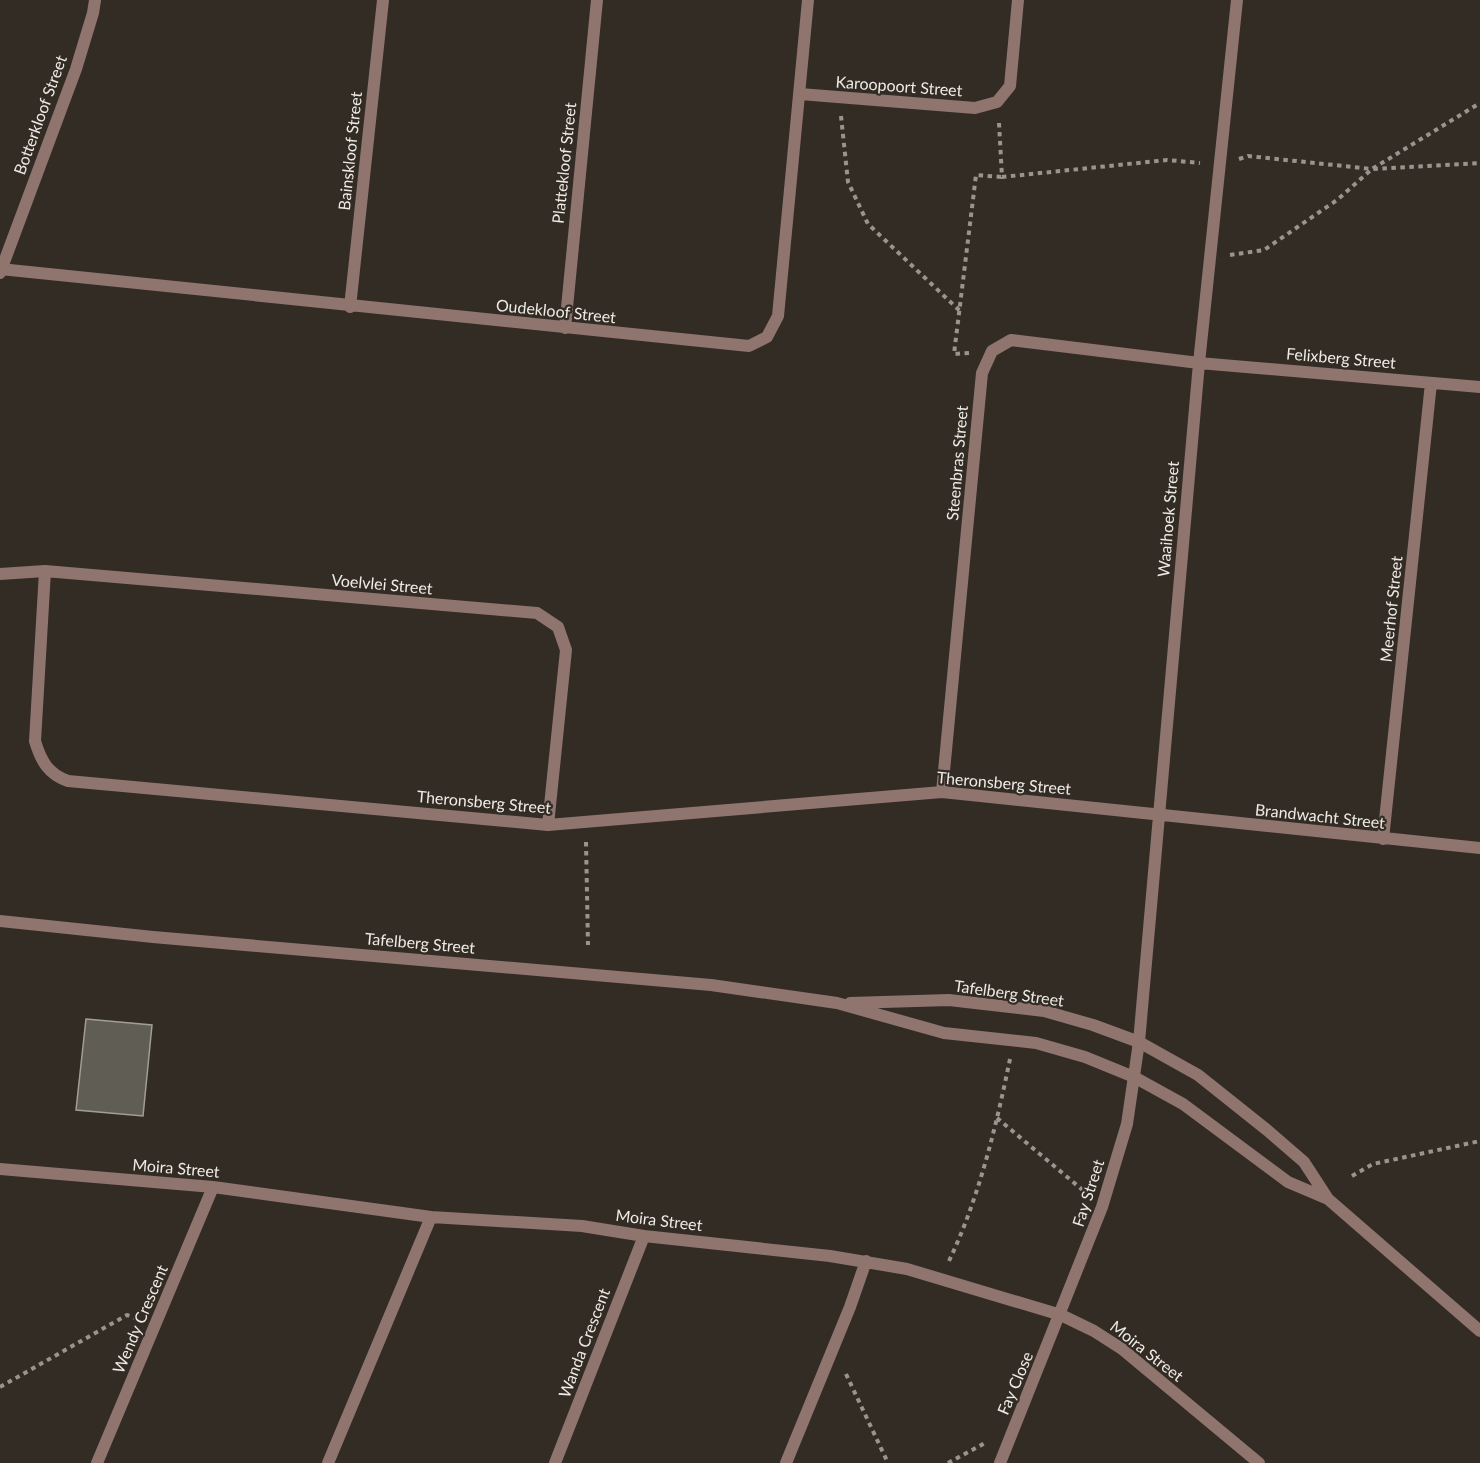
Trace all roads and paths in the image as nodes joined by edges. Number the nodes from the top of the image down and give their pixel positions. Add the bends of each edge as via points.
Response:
1 (95, 0) edge
2 (383, 0) edge
3 (597, 0) edge
4 (808, 0) edge
5 (1018, 0) edge
6 (1237, 0) edge
7 (800, 94) junction
8 (840, 98) junction
9 (997, 102) junction
10 (1480, 103) edge
11 (1480, 163) edge
12 (1220, 164) junction
13 (1372, 169) junction
14 (1002, 177) junction
15 (1210, 258) junction
16 (0, 271) edge
17 (350, 307) junction
18 (960, 311) junction
19 (565, 328) junction
20 (992, 351) junction
21 (1199, 363) junction
22 (1431, 382) junction
23 (1480, 387) edge
24 (45, 571) junction
25 (0, 574) edge
26 (942, 792) junction
27 (1157, 816) junction
28 (548, 825) junction
29 (586, 835) dead end
30 (1383, 839) junction
31 (1480, 848) edge
32 (0, 921) edge
33 (588, 945) dead end
34 (837, 1003) junction
35 (1138, 1042) junction
36 (1011, 1058) dead end
37 (1134, 1077) junction
38 (998, 1118) junction
39 (1480, 1141) edge
40 (0, 1169) edge
41 (1352, 1176) dead end
42 (213, 1187) junction
43 (1090, 1196) dead end
44 (1328, 1199) junction
45 (431, 1217) junction
46 (644, 1236) junction
47 (866, 1261) junction
48 (947, 1265) dead end
49 (1061, 1315) junction
50 (154, 1327) junction
51 (1480, 1331) edge
52 (846, 1373) dead end
53 (0, 1387) edge
54 (991, 1439) dead end
55 (1256, 1462) edge
56 (97, 1463) edge
57 (328, 1463) edge
58 (555, 1463) edge
59 (786, 1463) edge
60 (888, 1463) edge
61 (948, 1463) edge
62 (1000, 1463) edge

1 - 16 street, Botterkloof Street via 76,69
2 - 17 street, Bainskloof Street
3 - 19 street, Plattekloof Street
4 - 7 street, Oudekloof Street
5 - 9 street via 1010,86
6 - 12 street, Waaihoek Street
7 - 8 street, Karoopoort Street
7 - 19 street, Oudekloof Street via 778,316 767,337 749,346
8 - 9 street, Karoopoort Street via 975,108
8 - 18 path via 848,182 868,224
9 - 14 path
10 - 13 path
11 - 13 path
12 - 13 path via 1248,156
12 - 14 path via 1167,160
12 - 15 street, Waaihoek Street
13 - 15 path via 1337,200 1264,250
14 - 18 path via 976,174
15 - 21 street, Waaihoek Street
16 - 17 street, Oudekloof Street
17 - 19 street, Oudekloof Street
18 - 20 path via 954,354
20 - 21 street via 1011,340
20 - 26 street, Steenbras Street via 982,373
21 - 22 street, Felixberg Street
21 - 27 street, Waaihoek Street
22 - 23 street, Felixberg Street
22 - 30 street, Meerhof Street
24 - 25 street, Voelvlei Street
24 - 28 street, Theronsberg Street via 34,741 40,758 58,778
24 - 28 street, Voelvlei Street via 537,613 558,627 566,650
26 - 27 street, Theronsberg Street
26 - 28 street, Theronsberg Street
27 - 30 street, Brandwacht Street
27 - 35 street, Waaihoek Street
29 - 33 path
30 - 31 street, Brandwacht Street
32 - 34 street, Tafelberg Street via 711,985
34 - 35 street, Tafelberg Street via 950,1000 1044,1011
34 - 37 street, Tafelberg Street via 944,1033 1036,1043
35 - 37 street, Fay Street
35 - 44 street, Tafelberg Street via 1198,1075 1267,1130 1304,1162
36 - 38 path
37 - 44 street, Tafelberg Street via 1183,1104 1288,1182
37 - 49 street, Fay Street via 1127,1124 1102,1207
38 - 43 path
38 - 48 path
39 - 41 path via 1373,1164
40 - 42 street, Moira Street
42 - 45 street, Moira Street
42 - 50 street, Wendy Crescent
44 - 51 street, Tafelberg Street
45 - 46 street, Moira Street via 582,1226
45 - 57 street
46 - 47 street, Moira Street
46 - 58 street, Wanda Crescent
47 - 49 street, Moira Street via 908,1269
47 - 59 street
49 - 55 street, Moira Street via 1122,1349
49 - 62 street, Fay Close
50 - 53 path via 127,1315
50 - 56 street, Wendy Crescent
52 - 60 path
54 - 61 path

